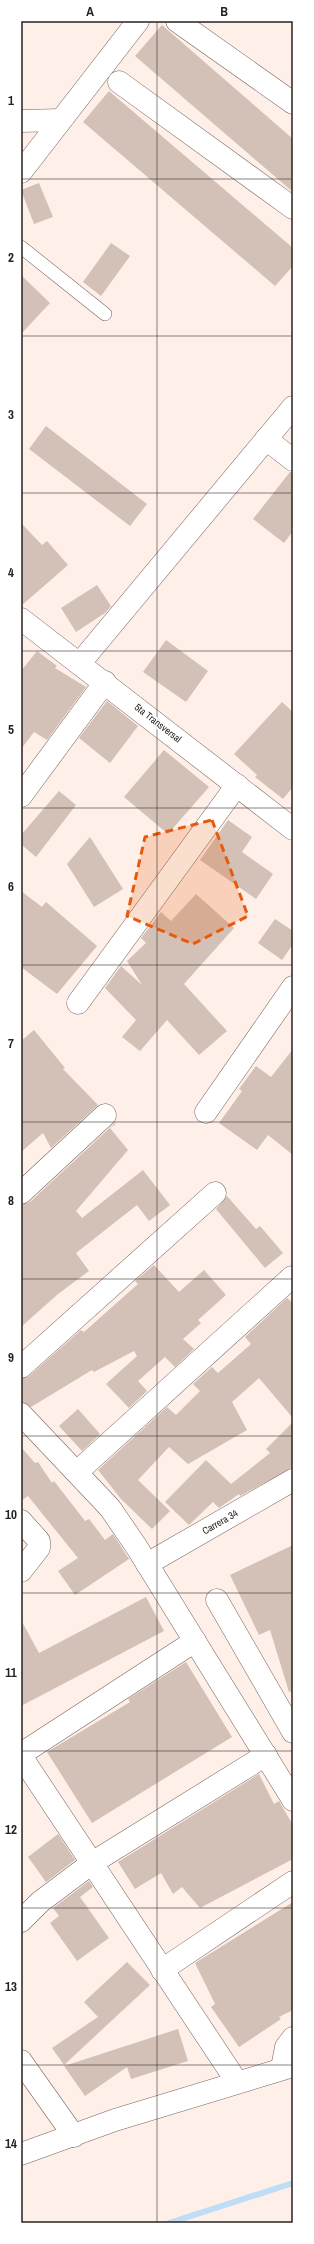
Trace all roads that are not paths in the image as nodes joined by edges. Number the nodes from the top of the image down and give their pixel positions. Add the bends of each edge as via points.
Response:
1 (138, 21) edge
2 (176, 21) edge
3 (119, 82) dead end
4 (293, 103) edge
5 (61, 120) junction
6 (21, 121) edge
7 (21, 172) edge
8 (293, 208) edge
9 (21, 247) edge
10 (106, 314) dead end
11 (293, 407) edge
12 (266, 439) junction
13 (293, 460) edge
14 (21, 619) edge
15 (80, 663) junction
16 (105, 682) junction
17 (237, 785) junction
18 (21, 796) edge
19 (293, 829) edge
20 (293, 987) edge
21 (78, 1003) dead end
22 (206, 1112) dead end
23 (105, 1115) dead end
24 (21, 1193) edge
25 (214, 1193) dead end
26 (292, 1277) edge
27 (21, 1367) edge
28 (21, 1414) edge
29 (77, 1472) junction
30 (293, 1480) edge
31 (21, 1522) edge
32 (147, 1564) junction
33 (21, 1570) edge
34 (217, 1600) dead end
35 (195, 1641) junction
36 (293, 1732) edge
37 (21, 1755) edge
38 (266, 1755) junction
39 (293, 1800) edge
40 (92, 1863) junction
41 (293, 1882) edge
42 (21, 1921) edge
43 (162, 1970) junction
44 (293, 2038) edge
45 (21, 2061) edge
46 (288, 2067) edge
47 (236, 2082) junction
48 (74, 2136) junction
49 (21, 2154) edge

1 - 5 street
2 - 4 street
3 - 8 street
5 - 6 street
5 - 7 street
9 - 10 lane
11 - 12 street
12 - 13 street
12 - 15 street
14 - 15 street, 5ta Transversal
15 - 16 street, 5ta Transversal
16 - 17 street, 5ta Transversal
16 - 18 street
17 - 19 street, 5ta Transversal
17 - 21 street
20 - 22 street
23 - 24 street
25 - 27 street
26 - 29 street
28 - 29 street
29 - 32 street via 110,1508
30 - 32 street, Carrera 34
31 - 33 street via 39,1541 39,1548
32 - 35 street
34 - 36 street
35 - 37 street
35 - 38 street
37 - 40 street
38 - 39 street
38 - 40 street
40 - 42 street via 40,1902
40 - 43 street
41 - 43 street
43 - 47 street
44 - 46 street via 286,2047
45 - 48 street
46 - 47 street
47 - 48 street via 115,2120
48 - 49 street

